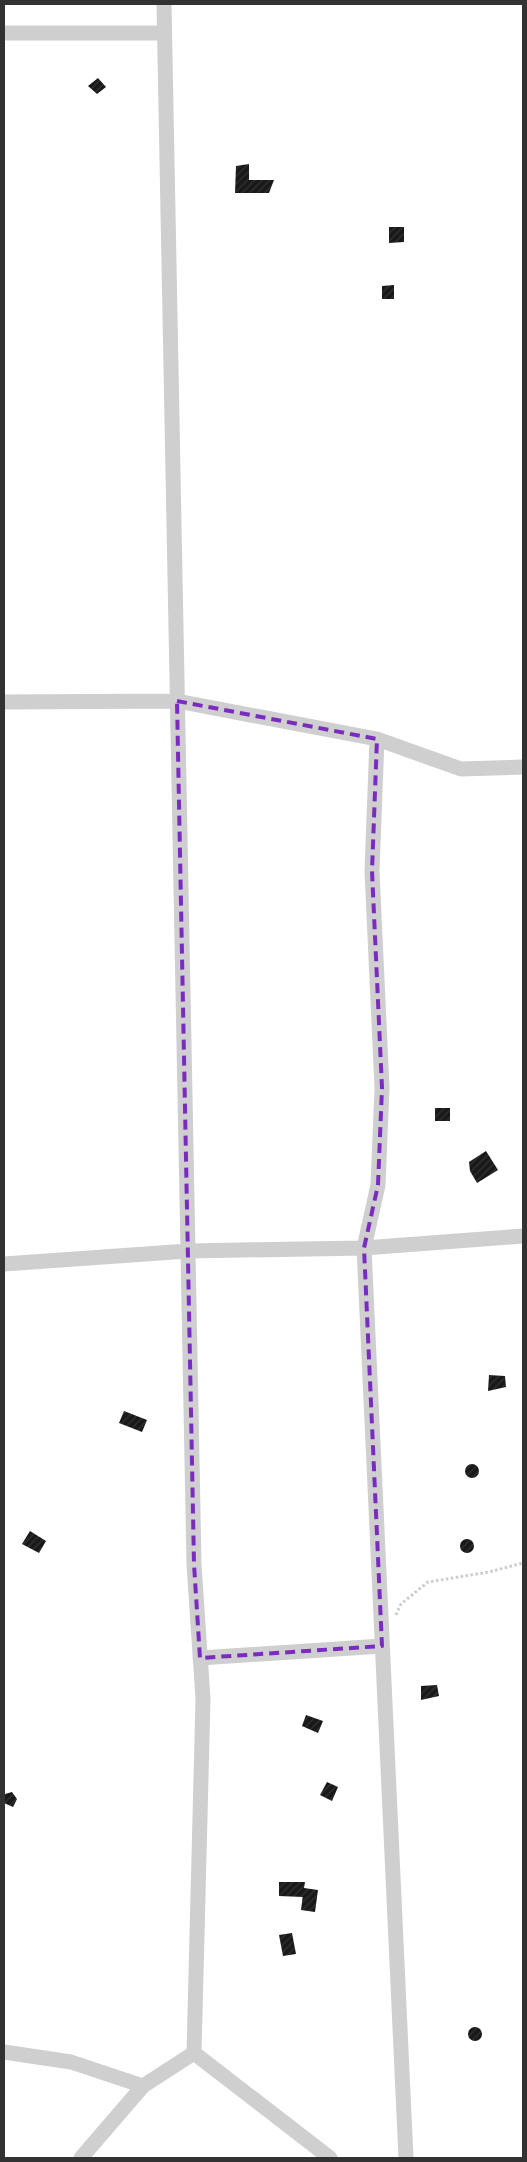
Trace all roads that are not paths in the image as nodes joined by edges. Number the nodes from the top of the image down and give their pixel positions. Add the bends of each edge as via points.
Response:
1 (164, 4) edge
2 (4, 33) edge
3 (164, 33) junction
4 (177, 701) junction
5 (4, 702) edge
6 (377, 739) junction
7 (523, 767) edge
8 (523, 1236) edge
9 (364, 1248) junction
10 (188, 1251) junction
11 (4, 1264) edge
12 (382, 1646) junction
13 (200, 1658) junction
14 (4, 2052) edge
15 (194, 2053) junction
16 (143, 2086) junction
17 (81, 2158) edge
18 (330, 2158) edge
19 (406, 2158) edge

1 - 3 street
2 - 3 street
3 - 4 street
4 - 5 street
4 - 6 street
4 - 10 street
6 - 7 street via 461,769
6 - 9 street via 372,871 382,1088 378,1185
8 - 9 street
9 - 10 street
9 - 12 street
10 - 11 street
10 - 13 street via 194,1564
12 - 13 street
12 - 19 street
13 - 15 street via 203,1699
14 - 16 street via 71,2062
15 - 16 street
15 - 18 street
16 - 17 street

